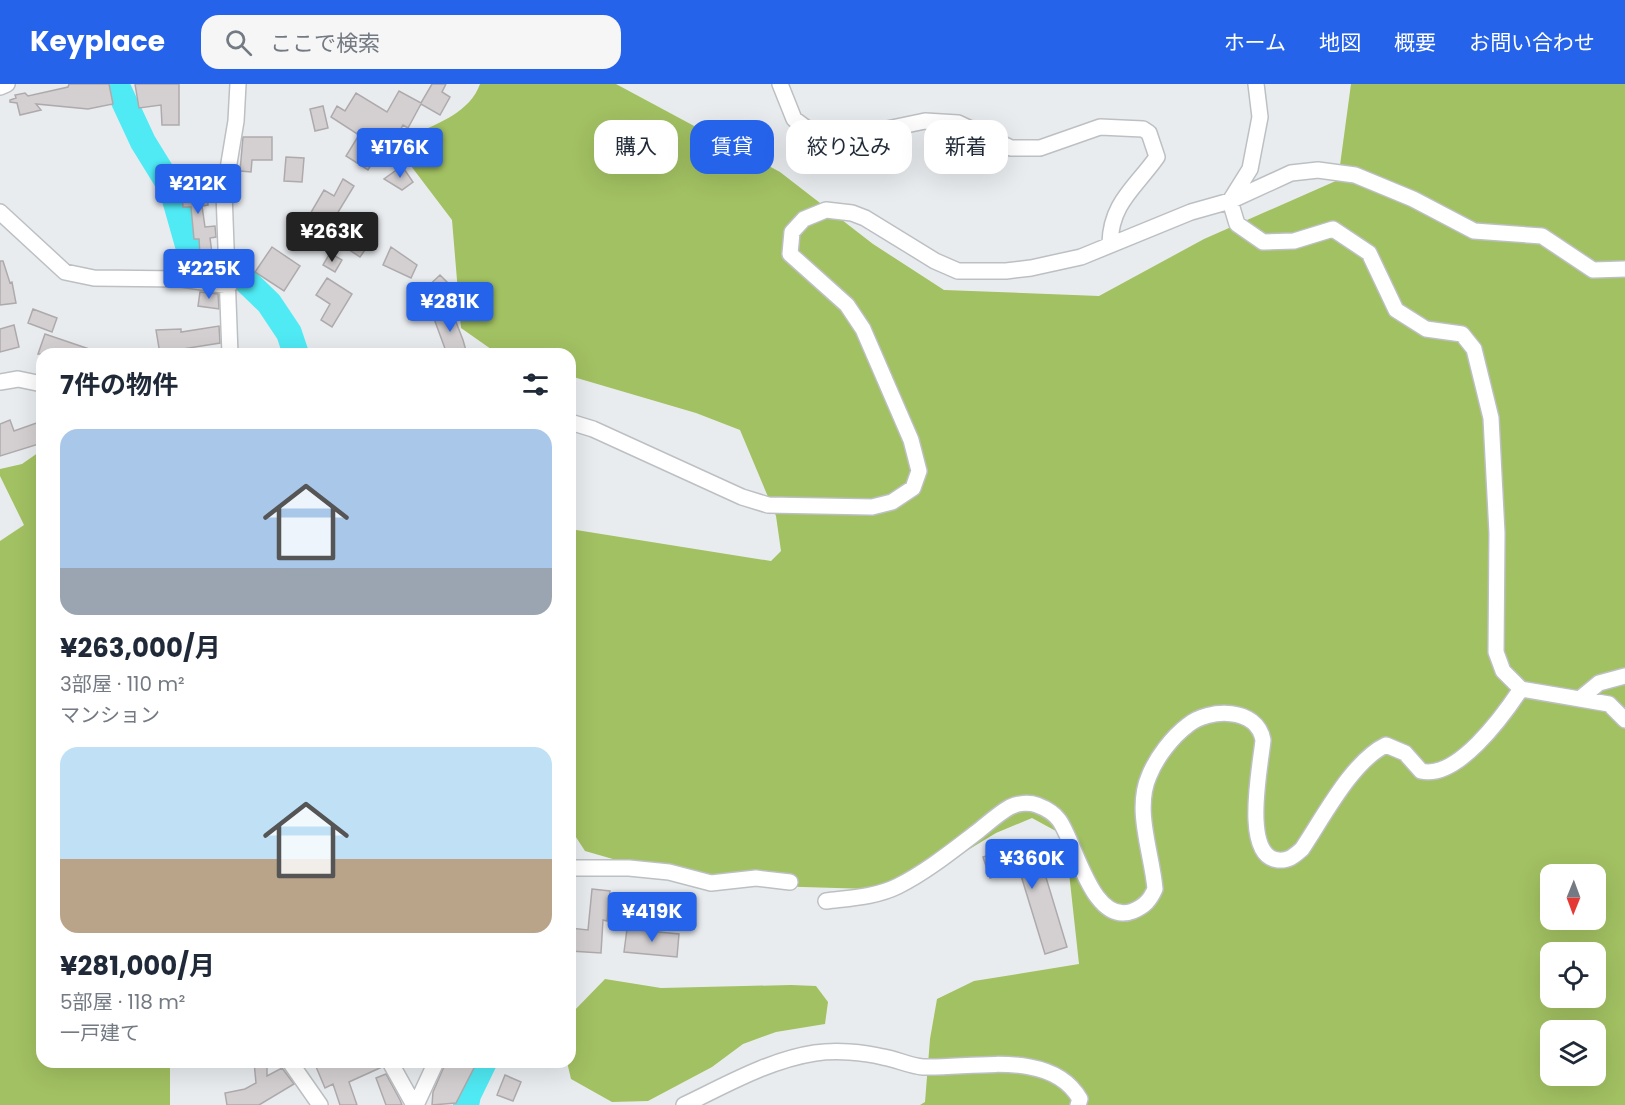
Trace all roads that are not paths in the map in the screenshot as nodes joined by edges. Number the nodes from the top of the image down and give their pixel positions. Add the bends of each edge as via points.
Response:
1 (7, 84) edge
2 (238, 84) edge
3 (780, 84) edge
4 (1256, 84) edge
5 (0, 87) edge
6 (1230, 201) junction
7 (0, 212) edge
8 (1110, 243) junction
9 (1625, 269) edge
10 (230, 286) junction
11 (230, 348) edge
12 (0, 382) edge
13 (36, 383) edge
14 (576, 424) edge
15 (1625, 676) edge
16 (1521, 689) junction
17 (1582, 697) junction
18 (1625, 720) edge
19 (576, 868) edge
20 (790, 882) dead end
21 (826, 902) dead end
22 (294, 1068) edge
23 (393, 1068) edge
24 (433, 1068) edge
25 (320, 1105) edge
26 (415, 1105) edge
27 (684, 1105) edge
28 (1078, 1105) edge

1 - 5 street
2 - 10 street via 224,192
3 - 8 street via 794,119 817,136 849,137 925,121 958,123 1011,148 1040,148 1100,127 1143,129 1149,133 1157,157 1119,203
4 - 6 street via 1260,117 1250,169
6 - 8 street
6 - 9 street via 1291,173 1318,170 1355,175 1474,231 1542,236 1593,270
6 - 16 street via 1237,224 1263,242 1294,241 1333,229 1369,253 1396,310 1426,329 1462,334 1474,349 1491,418 1497,533 1496,652 1503,671
7 - 10 street via 65,272 94,278 182,279
8 - 14 street via 1080,257 1031,268 958,271 852,213 826,210 804,219 792,232 790,254 847,304 863,329 911,440 919,471 914,488 892,502 872,507 768,505
10 - 11 street
12 - 13 street via 18,379
15 - 17 street via 1599,683
16 - 17 street
16 - 21 street via 1502,718 1452,766 1441,771 1421,771 1404,753 1386,745 1375,750 1351,776 1302,849 1292,858 1281,860 1271,859 1258,841 1261,728 1240,714 1203,717 1188,724 1172,740 1149,776 1143,798 1144,821 1155,889 1141,908 1128,913 1109,909 1096,896 1058,818 1046,808 1027,803 1011,807 897,887 869,896
17 - 18 street via 1609,704
19 - 20 street via 669,872 711,883 756,878
22 - 25 street
23 - 26 street
24 - 26 street
27 - 28 street via 758,1069 816,1053 867,1054 921,1067 998,1064 1038,1069 1060,1076 1072,1085 1080,1099

